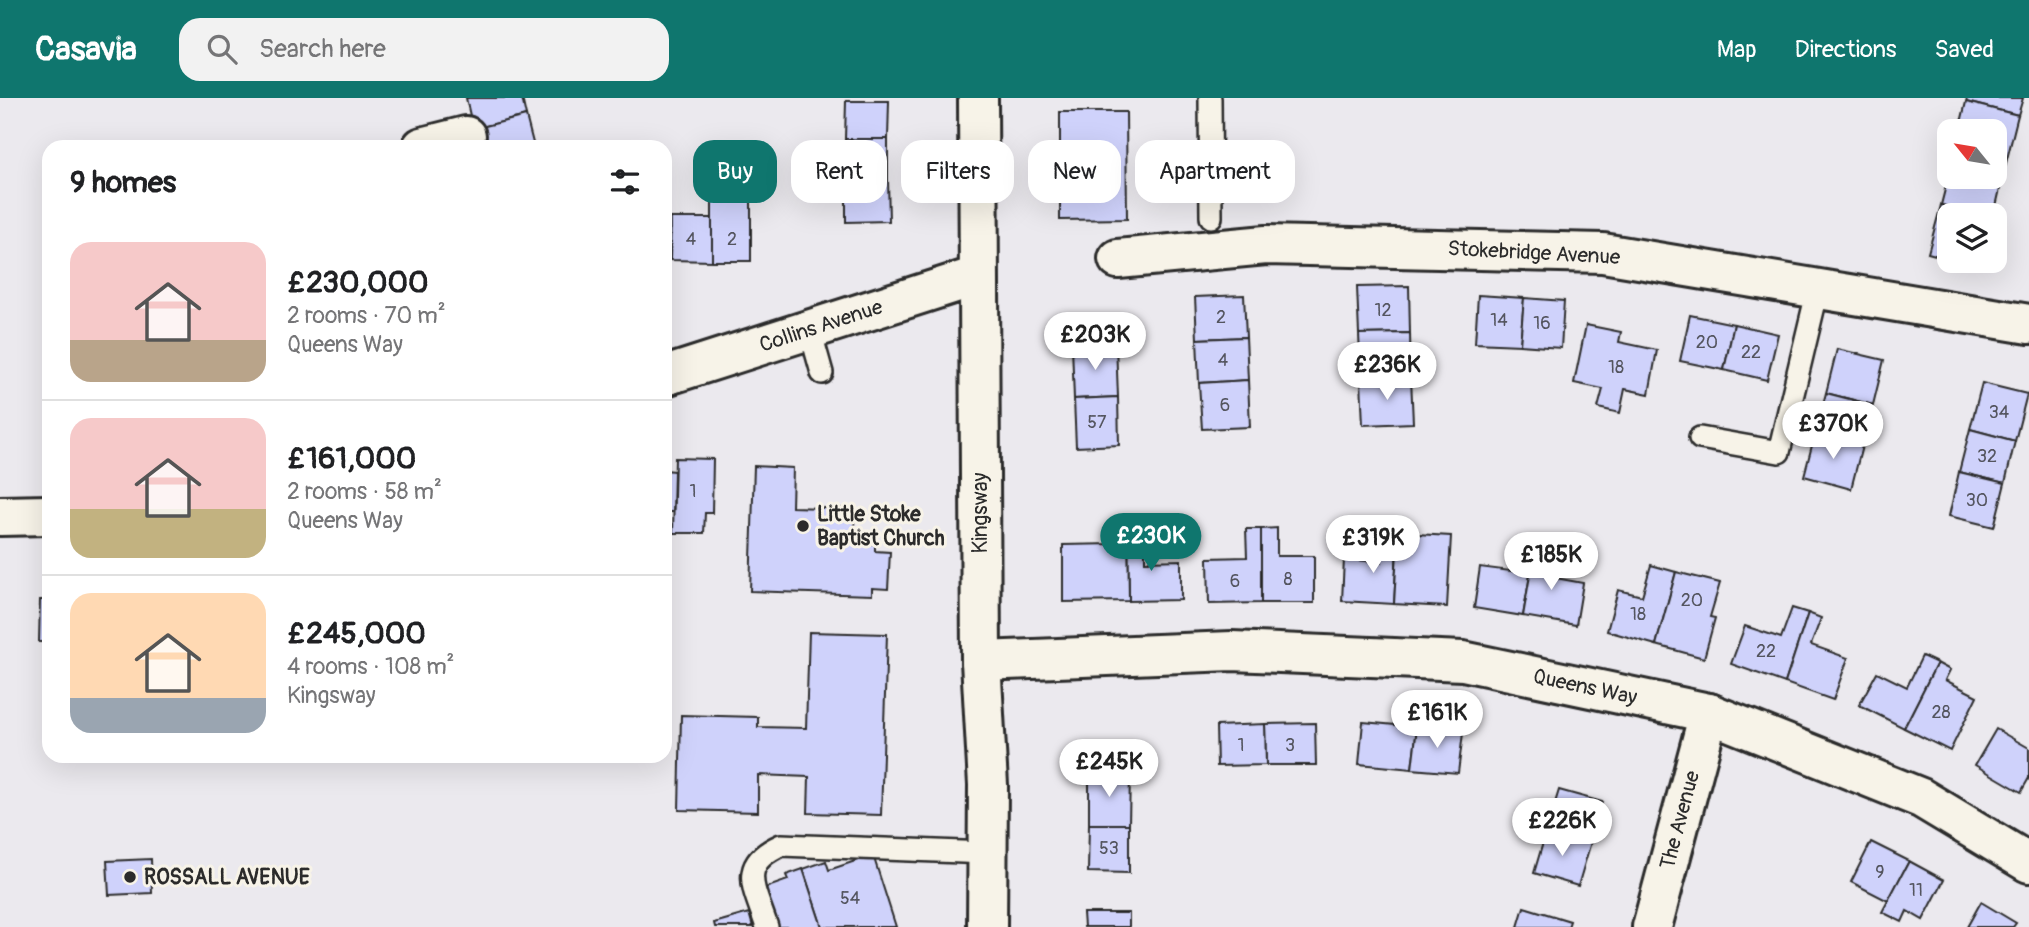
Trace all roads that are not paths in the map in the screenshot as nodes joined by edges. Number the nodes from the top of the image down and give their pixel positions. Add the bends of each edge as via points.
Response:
1 (978, 98) edge
2 (1210, 98) edge
3 (466, 136) dead end
4 (450, 140) edge
5 (1211, 217) dead end
6 (1118, 259) dead end
7 (977, 276) junction
8 (1818, 289) junction
9 (2029, 324) edge
10 (810, 330) junction
11 (822, 373) dead end
12 (672, 374) edge
13 (1700, 438) dead end
14 (42, 515) edge
15 (0, 516) edge
16 (981, 661) junction
17 (1709, 713) junction
18 (988, 853) junction
19 (2029, 863) edge
20 (767, 927) edge
21 (988, 927) edge
22 (1651, 927) edge

1 - 7 street, Kingsway
2 - 5 lane
3 - 4 street
6 - 8 street, Stokebridge Avenue via 1266,244 1603,253
7 - 10 street, Collins Avenue
7 - 16 street, Kingsway
8 - 9 street, Stokebridge Avenue
8 - 13 lane via 1779,452
10 - 11 lane
10 - 12 street, Collins Avenue
14 - 15 street
16 - 17 street, Queens Way via 1232,651 1463,661
16 - 18 street, Kingsway
17 - 19 street, Queens Way via 1921,798
17 - 22 street, The Avenue
18 - 20 lane via 781,845 761,854 753,865 753,882
18 - 21 street, Kingsway

